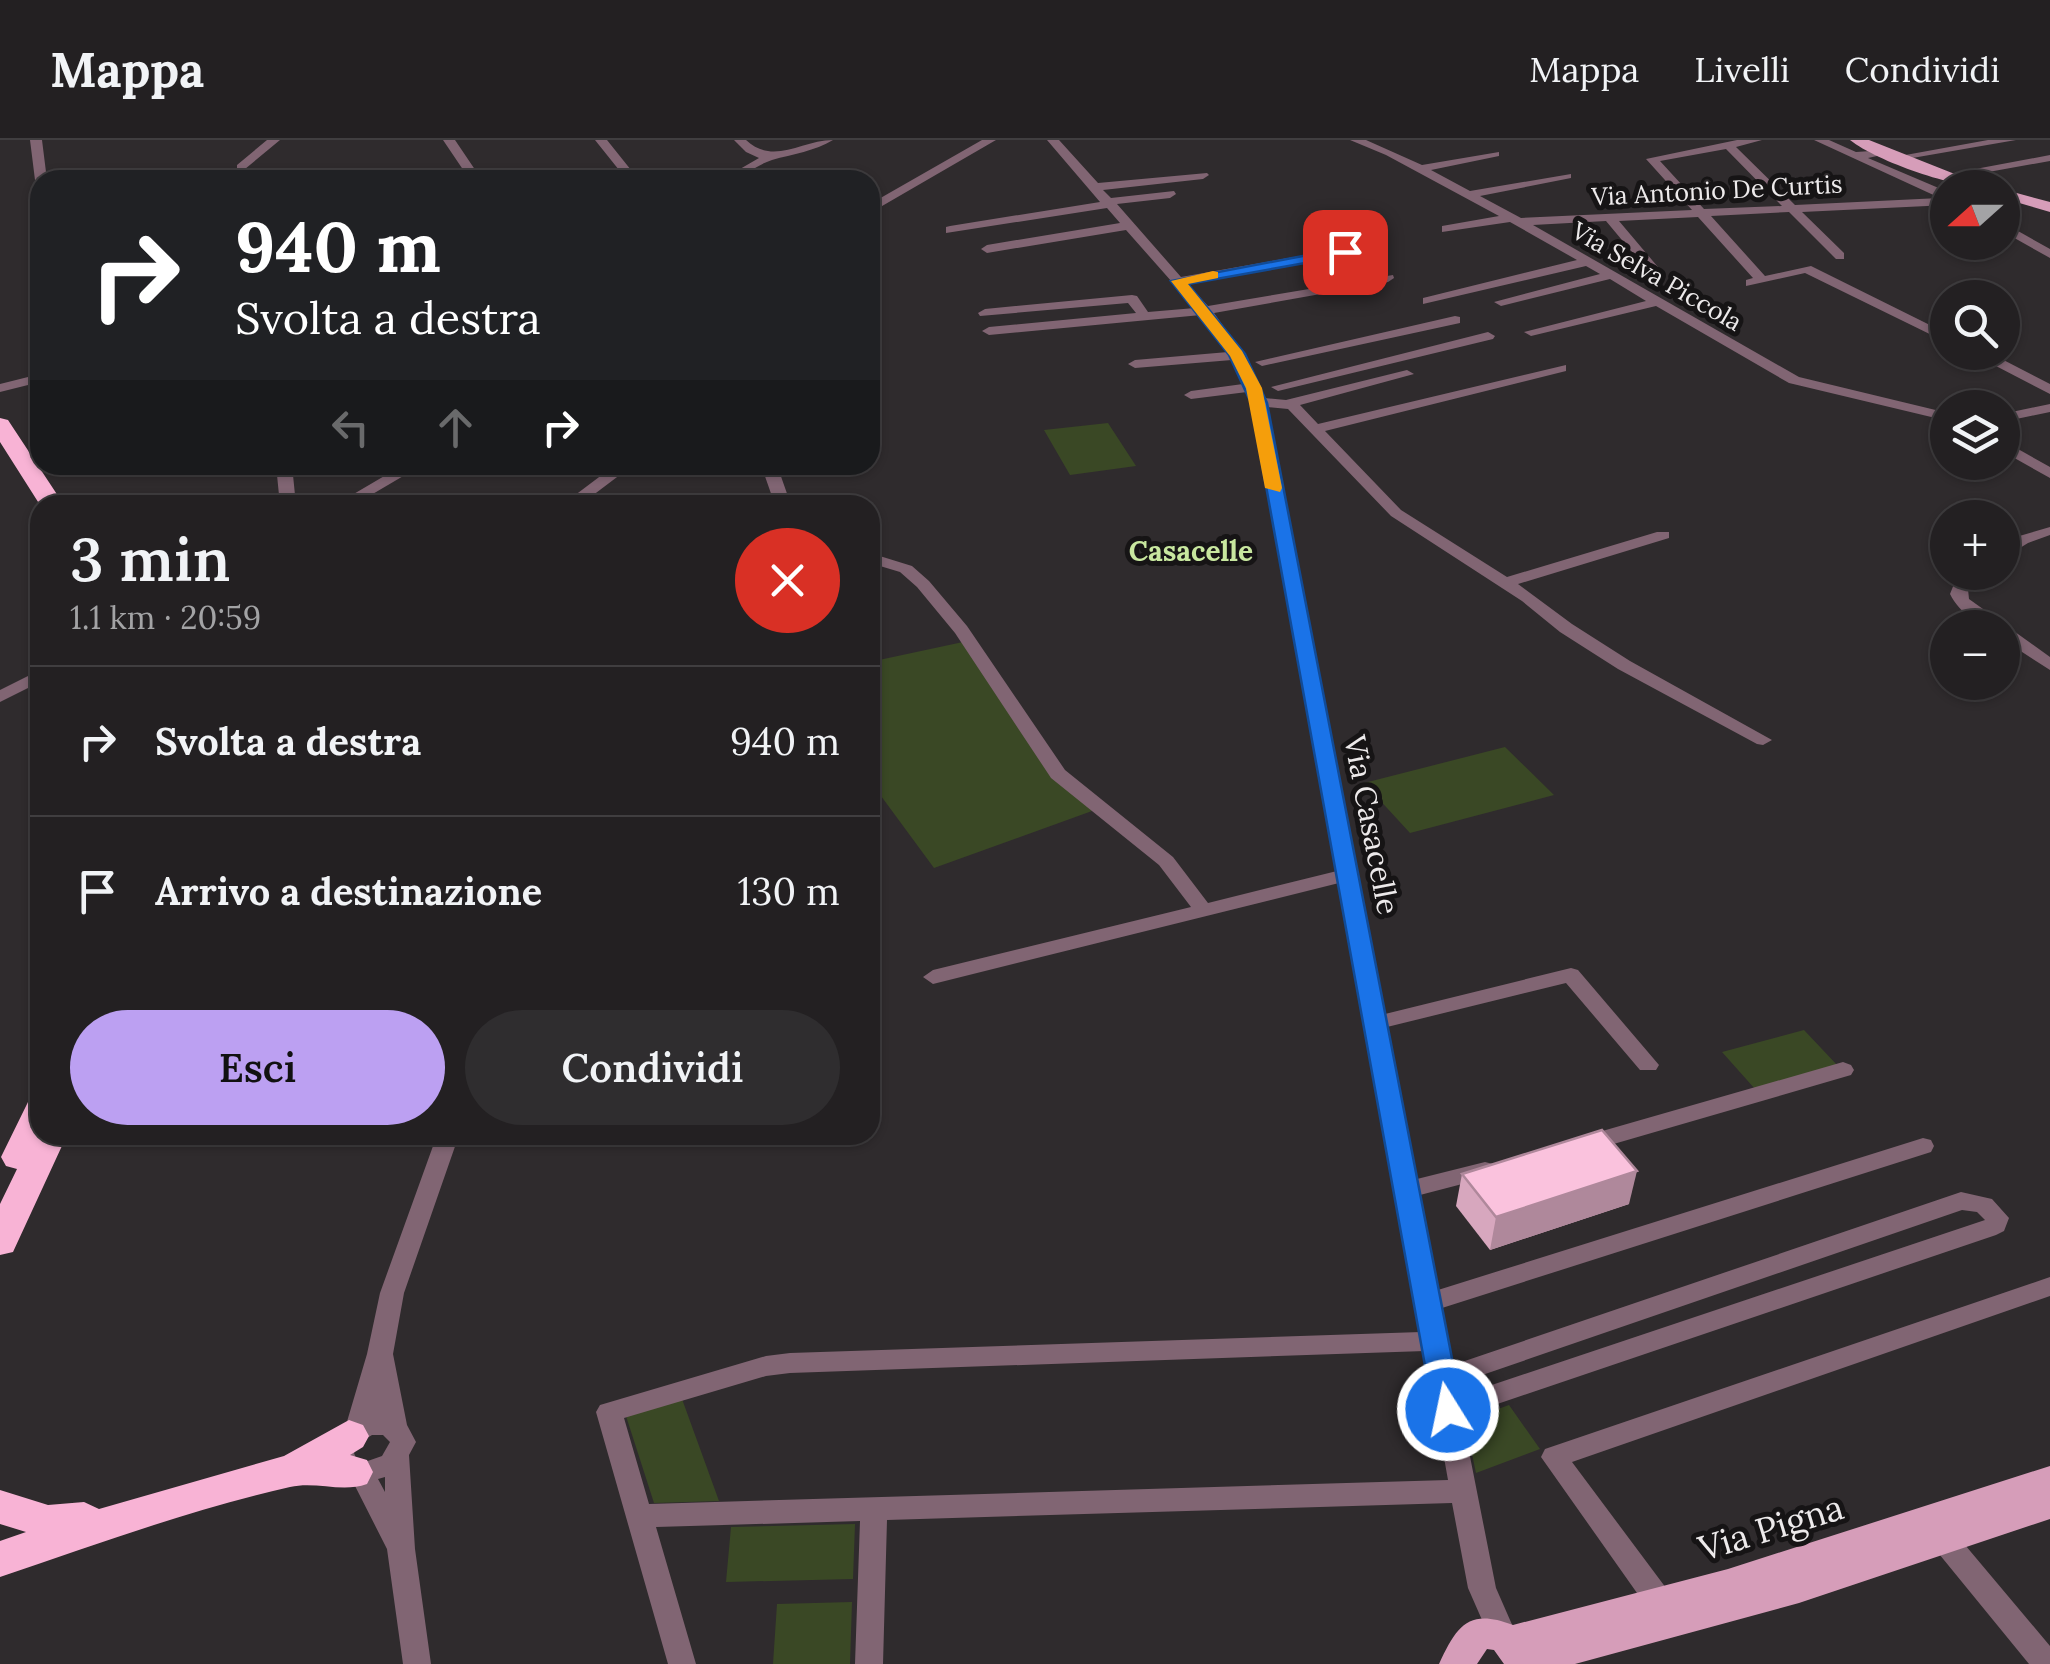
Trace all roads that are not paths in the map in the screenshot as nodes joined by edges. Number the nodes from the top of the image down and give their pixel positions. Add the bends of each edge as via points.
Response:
1 (36, 140) edge
2 (274, 140) edge
3 (448, 140) edge
4 (601, 140) edge
5 (740, 140) edge
6 (828, 140) edge
7 (990, 140) edge
8 (1053, 140) edge
9 (1356, 140) edge
10 (1756, 140) edge
11 (1820, 140) edge
12 (2010, 140) edge
13 (1728, 145) junction
14 (1856, 148) edge
15 (1495, 154) dead end
16 (1888, 155) junction
17 (766, 158) junction
18 (2050, 158) edge
19 (242, 167) dead end
20 (1420, 169) junction
21 (40, 170) edge
22 (469, 170) edge
23 (625, 170) edge
24 (745, 170) edge
25 (1979, 170) edge
26 (1930, 171) edge
27 (1203, 175) dead end
28 (1567, 176) dead end
29 (1930, 189) edge
30 (1170, 194) dead end
31 (1468, 194) junction
32 (1103, 198) junction
33 (2020, 198) edge
34 (1930, 201) edge
35 (880, 203) edge
36 (2050, 207) edge
37 (1792, 209) junction
38 (1701, 213) junction
39 (1610, 218) junction
40 (1515, 220) junction
41 (1127, 226) junction
42 (1446, 229) dead end
43 (950, 230) dead end
44 (2020, 236) edge
45 (988, 249) dead end
46 (1345, 252) dead end
47 (2050, 254) edge
48 (1840, 256) dead end
49 (1589, 262) junction
50 (1657, 273) dead end
51 (1612, 275) junction
52 (1388, 278) dead end
53 (1178, 281) junction
54 (1428, 301) dead end
55 (1502, 302) dead end
56 (1657, 302) junction
57 (1205, 311) junction
58 (985, 312) dead end
59 (1145, 317) junction
60 (1454, 320) dead end
61 (1930, 329) edge
62 (989, 331) dead end
63 (1531, 332) dead end
64 (1488, 336) dead end
65 (1235, 352) junction
66 (1164, 362) junction
67 (1262, 362) junction
68 (1135, 364) dead end
69 (1561, 368) dead end
70 (2011, 370) edge
71 (1408, 374) dead end
72 (1172, 377) dead end
73 (30, 380) edge
74 (1278, 387) junction
75 (0, 388) edge
76 (2050, 390) edge
77 (1192, 395) dead end
78 (1256, 395) junction
79 (1289, 404) junction
80 (2050, 408) edge
81 (1930, 413) edge
82 (2020, 414) edge
83 (0, 425) edge
84 (1316, 428) junction
85 (0, 455) edge
86 (2020, 455) edge
87 (30, 471) edge
88 (2050, 473) edge
89 (396, 475) edge
90 (611, 475) edge
91 (362, 495) edge
92 (584, 495) edge
93 (30, 501) edge
94 (2043, 529) edge
95 (1663, 535) dead end
96 (2020, 541) edge
97 (880, 561) edge
98 (1503, 583) junction
99 (1959, 590) edge
100 (1973, 610) edge
101 (2020, 643) edge
102 (2050, 665) edge
103 (30, 680) edge
104 (0, 697) edge
105 (1763, 740) dead end
106 (1348, 875) junction
107 (1204, 911) junction
108 (933, 977) dead end
109 (1376, 1023) junction
110 (1648, 1065) dead end
111 (1843, 1070) dead end
112 (30, 1131) edge
113 (45, 1145) edge
114 (444, 1145) edge
115 (1924, 1146) dead end
116 (1555, 1152) edge
117 (1500, 1166) edge
118 (1408, 1190) junction
119 (0, 1194) edge
120 (0, 1242) edge
121 (2050, 1286) edge
122 (1428, 1302) junction
123 (1435, 1341) junction
124 (380, 1354) junction
125 (1442, 1379) junction
126 (1448, 1410) junction
127 (396, 1429) junction
128 (355, 1453) junction
129 (397, 1458) junction
130 (2050, 1480) edge
131 (1464, 1491) junction
132 (2050, 1505) edge
133 (0, 1507) edge
134 (874, 1511) junction
135 (132, 1515) junction
136 (638, 1516) junction
137 (1945, 1541) junction
138 (401, 1549) junction
139 (0, 1559) edge
140 (1659, 1601) junction
141 (1508, 1648) edge
142 (1571, 1657) edge
143 (417, 1664) edge
144 (682, 1664) edge
145 (869, 1664) edge
146 (1457, 1664) edge
147 (2047, 1664) edge

1 - 21 street
2 - 19 street
3 - 22 street
4 - 23 street
5 - 17 street
6 - 17 street
7 - 35 street
8 - 32 street, Via Casacelle
9 - 20 street, Via Selva Piccola
10 - 13 street
11 - 14 street
12 - 16 street
13 - 37 street
13 - 38 street via 1652,158
14 - 16 main road
14 - 29 street
15 - 20 street
16 - 26 main road
17 - 24 street
18 - 25 street
20 - 31 street, Via Selva Piccola
27 - 32 street
28 - 31 street
30 - 32 street
31 - 40 street, Via Selva Piccola
32 - 41 street, Via Casacelle
32 - 43 street
33 - 36 main road
34 - 37 street, Via Antonio De Curtis
37 - 38 street, Via Antonio De Curtis
37 - 48 street
38 - 39 street, Via Antonio De Curtis
38 - 61 street via 1756,281 1806,269
39 - 40 street, Via Antonio De Curtis
39 - 50 street
40 - 42 street, Via Antonio De Curtis
40 - 49 street, Via Selva Piccola
41 - 45 street
41 - 53 street, Via Casacelle
44 - 47 street
46 - 53 street
49 - 51 street, Via Selva Piccola
49 - 54 street
51 - 55 street
51 - 56 street, Via Selva Piccola
52 - 57 street
53 - 57 street, Via Casacelle
56 - 63 street
56 - 81 street, Via Selva Piccola via 1794,380
57 - 59 street
57 - 65 street, Via Casacelle
58 - 59 street via 1132,298
59 - 62 street
60 - 67 street
64 - 74 street
65 - 66 street
65 - 67 street via 1252,350
65 - 78 street, Via Casacelle
66 - 68 street
66 - 72 street
67 - 74 street
69 - 84 street
70 - 76 street
71 - 79 street
73 - 75 street
74 - 79 street
77 - 78 street
78 - 79 street
78 - 106 street, Via Casacelle
79 - 84 street
80 - 82 street
83 - 87 highway
84 - 98 street via 1396,513
85 - 93 highway
86 - 88 street
89 - 91 street
90 - 92 street
94 - 96 street
95 - 98 street
97 - 107 street via 906,569 923,584 1058,774 1166,861
98 - 105 street via 1624,665
99 - 100 street
101 - 102 street
103 - 104 street
106 - 107 street
106 - 109 street, Via Casacelle
107 - 108 street
109 - 110 street via 1570,975
109 - 118 street, Via Casacelle
111 - 116 street
112 - 119 highway
113 - 120 highway
114 - 124 street via 392,1293
115 - 122 street
117 - 118 street
118 - 122 street, Via Casacelle
121 - 140 street via 1554,1458
122 - 123 street, Via Casacelle
123 - 125 street, Via Casacelle
123 - 136 street via 766,1366 609,1412
124 - 127 street
124 - 128 street
125 - 126 street, Via Casacelle
125 - 126 street via 1961,1201 1984,1205 1997,1218 1988,1229
126 - 131 street, Via Casacelle
127 - 128 street via 378,1424
127 - 129 street via 402,1442
128 - 129 street via 382,1470
128 - 135 highway
128 - 138 street
129 - 138 street
130 - 140 main road, Via Pigna
131 - 134 street
131 - 141 street, Via Casacelle via 1482,1588
132 - 137 main road
133 - 135 highway via 48,1522
134 - 136 street
134 - 145 street
135 - 139 highway
136 - 144 street
137 - 142 main road
137 - 147 street
138 - 143 street
140 - 141 main road, Via Pigna
141 - 142 main road
141 - 146 main road

